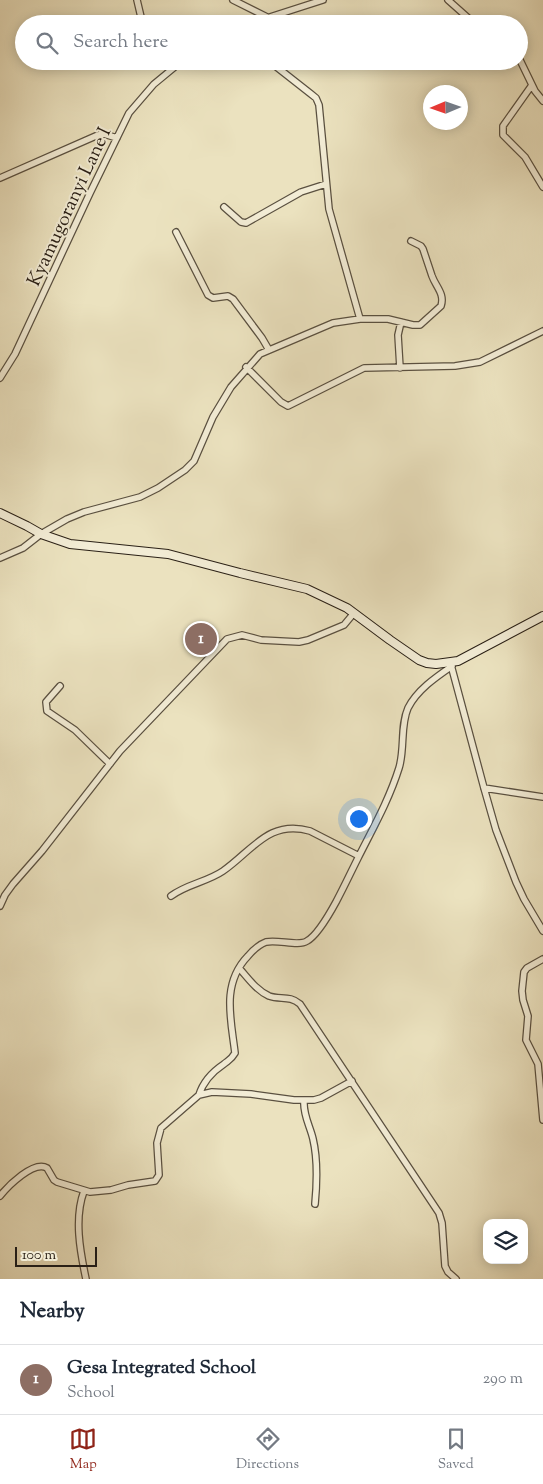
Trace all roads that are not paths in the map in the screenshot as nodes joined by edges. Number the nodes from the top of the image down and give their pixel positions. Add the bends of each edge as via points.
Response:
1 (137, 0) edge
2 (232, 0) edge
3 (324, 0) edge
4 (448, 0) edge
5 (141, 15) edge
6 (263, 15) edge
7 (274, 15) edge
8 (465, 15) edge
9 (171, 70) edge
10 (280, 70) edge
11 (525, 70) edge
12 (532, 85) junction
13 (543, 101) edge
14 (117, 138) junction
15 (0, 178) edge
16 (326, 184) junction
17 (543, 186) edge
18 (224, 207) dead end
19 (176, 232) dead end
20 (411, 241) dead end
21 (360, 318) junction
22 (402, 322) junction
23 (543, 330) edge
24 (269, 350) junction
25 (246, 368) junction
26 (400, 368) junction
27 (0, 378) edge
28 (0, 513) edge
29 (41, 534) junction
30 (0, 558) edge
31 (354, 613) junction
32 (543, 616) edge
33 (451, 664) junction
34 (60, 686) dead end
35 (110, 764) junction
36 (484, 788) junction
37 (543, 796) edge
38 (359, 856) junction
39 (170, 896) dead end
40 (0, 906) edge
41 (541, 922) edge
42 (543, 931) edge
43 (543, 959) edge
44 (239, 968) junction
45 (352, 1081) junction
46 (199, 1095) junction
47 (304, 1101) junction
48 (543, 1120) edge
49 (84, 1191) junction
50 (0, 1196) edge
51 (315, 1204) dead end
52 (86, 1279) edge
53 (456, 1279) edge

1 - 5 street
2 - 6 street
3 - 7 street
4 - 8 street
9 - 14 street, Kyamugoranyi Lane I via 129,113
10 - 16 street via 316,98 319,105
11 - 12 street
12 - 13 street
12 - 17 street via 502,130 525,157
14 - 15 street via 98,135
14 - 27 street, Kyamugoranyi Lane I via 15,354
16 - 18 street via 301,192 246,222 241,222
16 - 21 street via 329,209
19 - 24 street via 208,295 233,299
20 - 22 street via 423,249 442,302 438,310 420,325
21 - 22 street
21 - 24 street via 333,323
22 - 26 street via 398,335
23 - 26 street via 480,362
24 - 25 street
25 - 26 street via 288,406 358,370
25 - 29 street via 217,410 189,467 144,495 84,512
28 - 29 main road
29 - 30 street via 23,548
29 - 31 main road via 70,544 168,554 297,586 329,598
31 - 33 main road via 419,660
31 - 35 street via 344,625 299,642 261,640 242,635 228,639
32 - 33 main road
33 - 36 street
33 - 38 street via 420,692 408,710 400,763 392,790
34 - 35 street via 46,702 47,711 75,730
35 - 40 street via 13,884
36 - 37 street
36 - 41 street via 516,882
38 - 39 street via 310,831 286,828 254,844 222,872
38 - 44 street via 332,910 311,938 303,943 266,942 256,947
41 - 42 street
43 - 48 street via 524,972 522,991 528,1016 526,1040 538,1064
44 - 45 street via 257,989 267,995 291,998 300,1004
44 - 46 street via 229,1001 235,1053 204,1083
45 - 47 street via 321,1098
45 - 53 street via 439,1213 445,1266
46 - 47 street via 236,1093
46 - 49 street via 161,1128 157,1143 159,1175 155,1181 111,1190
47 - 51 street via 304,1114 314,1147
49 - 50 street via 57,1182 47,1168 39,1165
49 - 52 street via 78,1214

